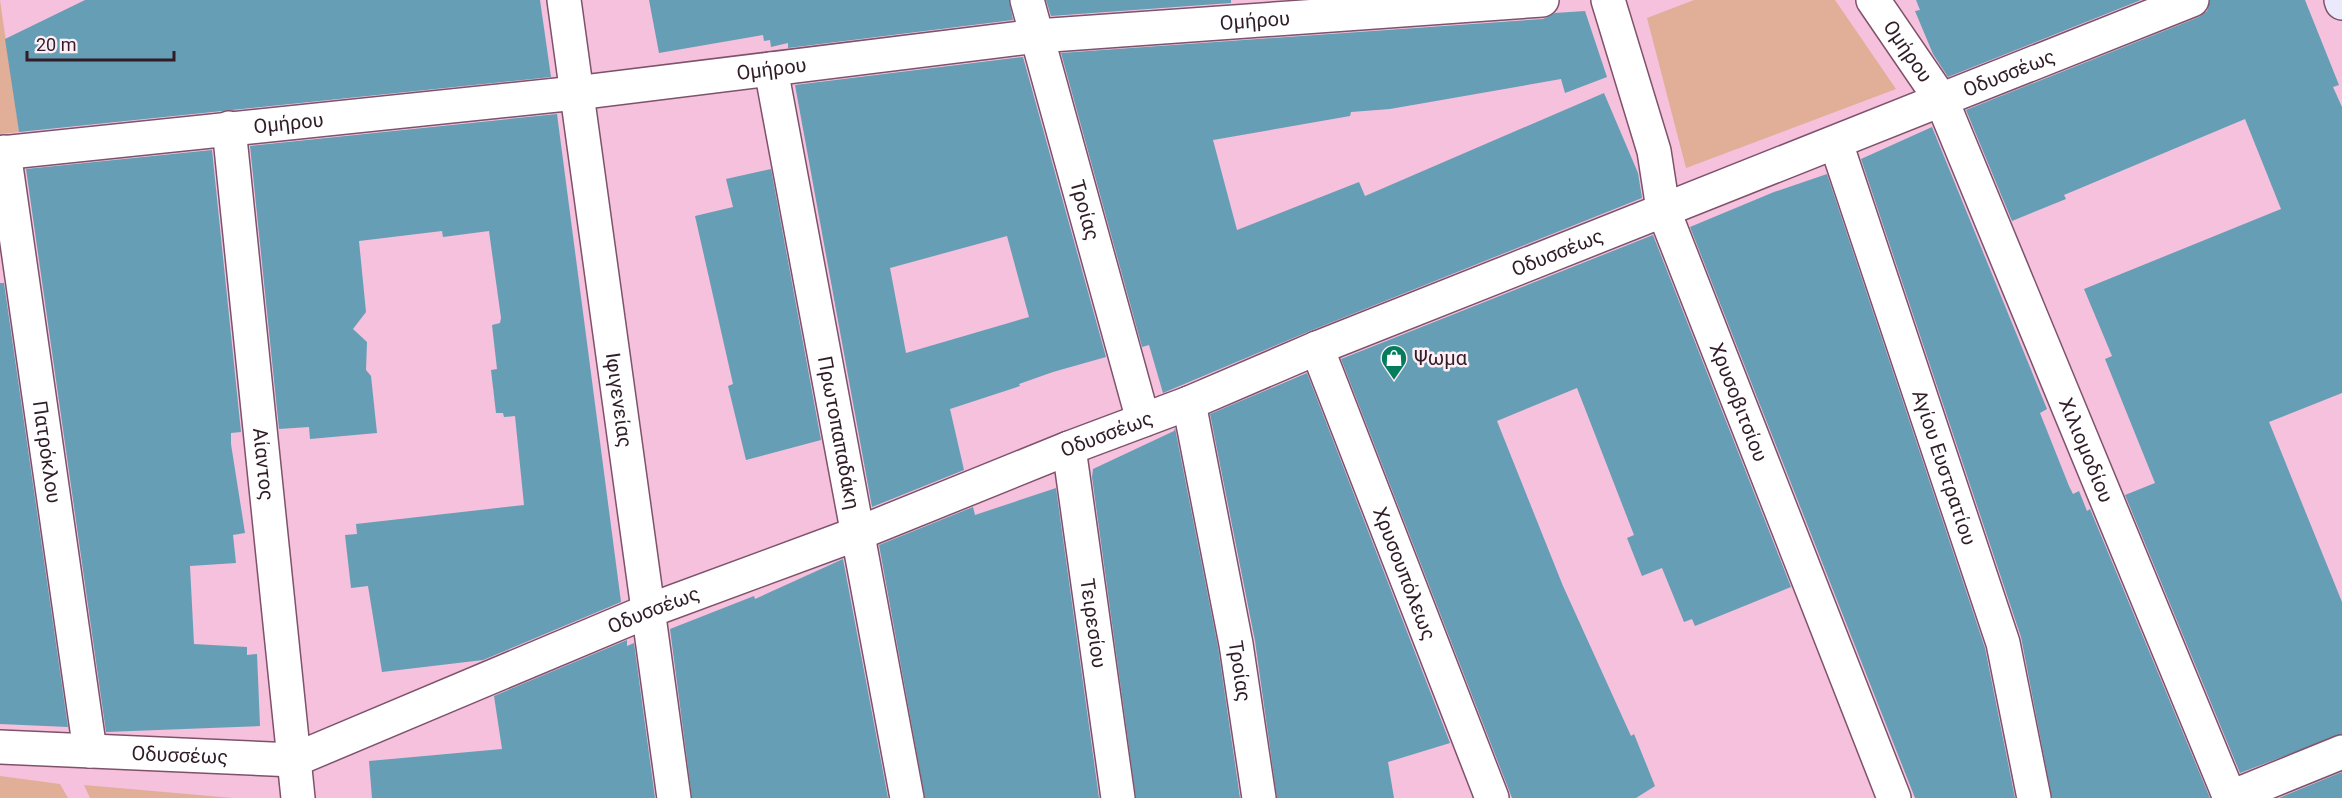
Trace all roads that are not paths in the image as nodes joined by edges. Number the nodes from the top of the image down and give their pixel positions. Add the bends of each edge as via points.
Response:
1 (564, 0) edge
2 (1027, 0) edge
3 (1542, 0) edge
4 (1608, 0) edge
5 (1873, 0) edge
6 (2192, 0) edge
7 (1037, 36) junction
8 (771, 69) junction
9 (576, 93) junction
10 (1942, 101) junction
11 (229, 128) junction
12 (1836, 143) junction
13 (2, 152) edge
14 (1663, 209) junction
15 (1317, 348) junction
16 (1188, 403) junction
17 (1143, 420) junction
18 (1069, 448) junction
19 (859, 533) junction
20 (648, 611) junction
21 (0, 747) edge
22 (90, 751) junction
23 (2342, 752) edge
24 (294, 760) junction
25 (298, 798) edge
26 (674, 798) edge
27 (907, 798) edge
28 (1118, 798) edge
29 (1259, 798) edge
30 (1492, 798) edge
31 (1894, 798) edge
32 (2034, 798) edge
33 (2229, 798) edge

1 - 9 street, Ιφιγενείας
2 - 7 street, Τροίας
3 - 7 street, Ομήρου
4 - 14 street, Χρυσοβιτσίου via 1654,151
5 - 10 street, Ομήρου
6 - 10 street, Οδυσσέως
7 - 8 street, Ομήρου
7 - 17 street, Τροίας
8 - 9 street, Ομήρου
8 - 19 street, Πρωτοπαπαδάκη
9 - 11 street, Ομήρου
9 - 20 street, Ιφιγενείας
10 - 12 street, Οδυσσέως
10 - 33 street, Χιλιομοδίου
11 - 13 street, Ομήρου
11 - 24 street, Αίαντος
12 - 14 street, Οδυσσέως
12 - 32 street, Αγίου Ευστρατίου via 2003,643
13 - 22 street, Πατρόκλου
14 - 15 street, Οδυσσέως
14 - 31 street, Χρυσοβιτσίου
15 - 16 street, Οδυσσέως
15 - 30 street, Χρυσουπόλεως
16 - 17 street, Οδυσσέως
16 - 29 street, Τροίας via 1236,644
17 - 18 street, Οδυσσέως
18 - 19 street, Οδυσσέως
18 - 28 street, Τειρεσίου
19 - 20 street, Οδυσσέως
19 - 27 street, Πρωτοπαπαδάκη
20 - 24 street, Οδυσσέως
20 - 26 street, Ιφιγενείας
21 - 22 street, Οδυσσέως
22 - 24 street, Οδυσσέως
23 - 33 street
24 - 25 street, Αίαντος

